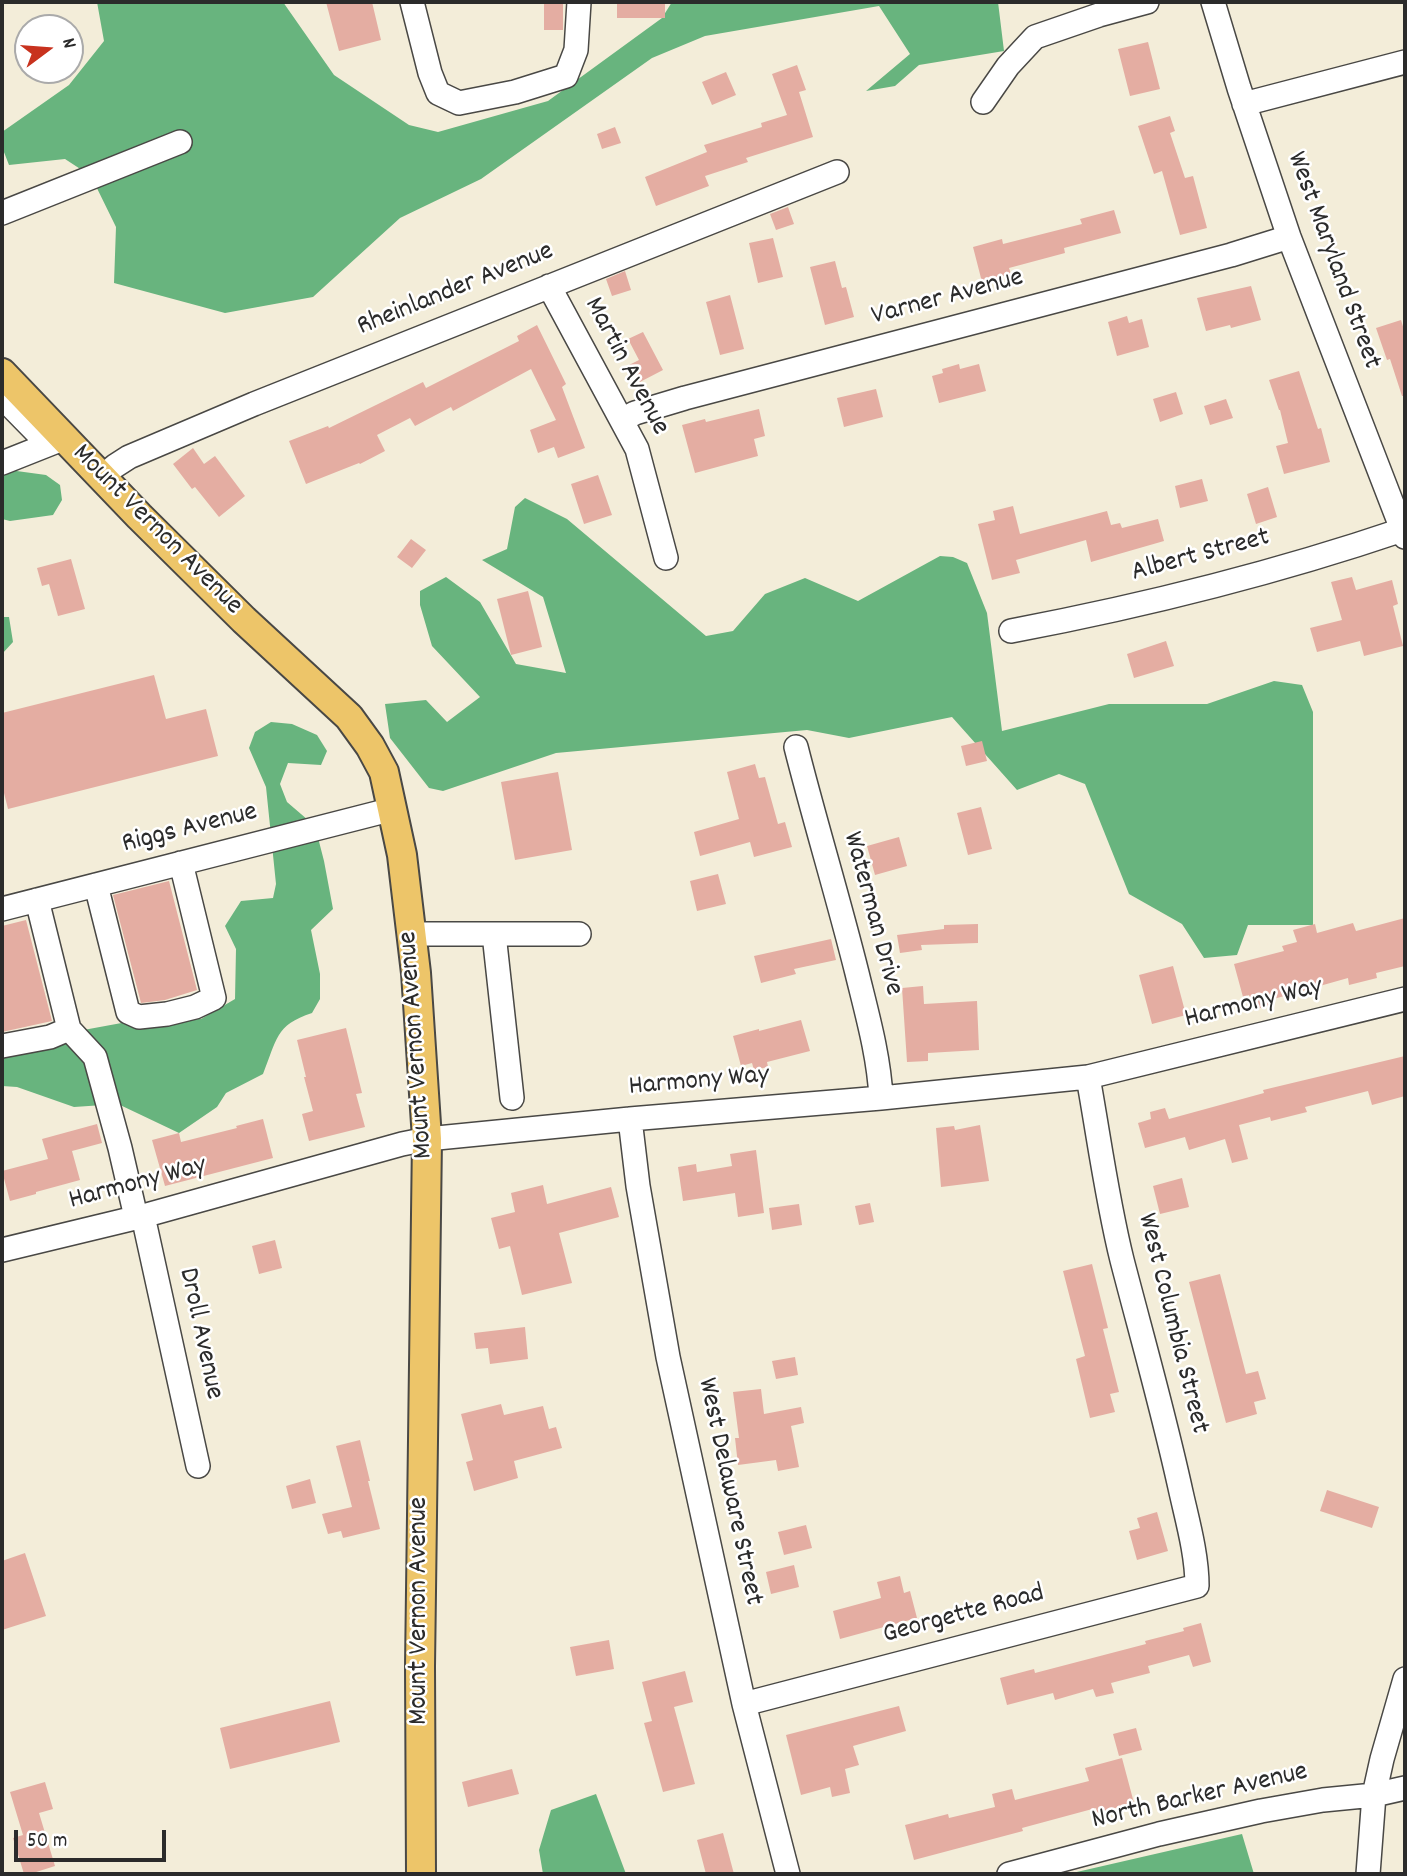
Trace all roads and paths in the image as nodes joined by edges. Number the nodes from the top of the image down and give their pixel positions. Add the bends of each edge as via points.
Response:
1 (412, 2) edge
2 (579, 2) edge
3 (1147, 2) edge
4 (1213, 2) edge
5 (1405, 62) edge
6 (983, 102) dead end
7 (1244, 104) junction
8 (180, 142) dead end
9 (837, 172) dead end
10 (2, 213) edge
11 (1289, 237) junction
12 (549, 286) junction
13 (2, 373) edge
14 (2, 397) edge
15 (622, 420) junction
16 (56, 441) junction
17 (2, 463) edge
18 (102, 477) junction
19 (1404, 534) edge
20 (666, 558) dead end
21 (1012, 631) dead end
22 (796, 747) dead end
23 (393, 809) junction
24 (181, 863) junction
25 (96, 885) junction
26 (37, 900) junction
27 (2, 909) edge
28 (411, 934) junction
29 (494, 934) junction
30 (579, 934) dead end
31 (1405, 999) edge
32 (69, 1029) junction
33 (2, 1046) edge
34 (1088, 1077) junction
35 (512, 1098) dead end
36 (881, 1098) junction
37 (630, 1119) junction
38 (427, 1139) junction
39 (140, 1217) junction
40 (2, 1250) edge
41 (198, 1466) dead end
42 (1197, 1584) joint
43 (1405, 1679) edge
44 (744, 1704) junction
45 (1405, 1788) edge
46 (1374, 1795) junction
47 (421, 1874) edge
48 (788, 1874) edge
49 (1009, 1874) edge
50 (1368, 1874) edge

1 - 2 street via 438,93 459,103 566,76 576,50
3 - 6 street via 1035,37
4 - 7 street, West Maryland Street
5 - 7 street
7 - 11 street, West Maryland Street
8 - 10 street
9 - 12 street, Rheinlander Avenue
11 - 15 street, Varner Avenue via 685,398
11 - 19 street, West Maryland Street
12 - 15 street, Martin Avenue
12 - 18 street, Rheinlander Avenue via 129,457
13 - 16 main road, Mount Vernon Avenue
14 - 16 street
15 - 20 street, Martin Avenue via 637,449
16 - 17 street
16 - 18 main road, Mount Vernon Avenue
18 - 23 main road, Mount Vernon Avenue via 349,717 384,772
19 - 21 street, Albert Street via 1166,598
22 - 36 street, Waterman Drive via 869,1022
23 - 24 street, Riggs Avenue
23 - 28 main road, Mount Vernon Avenue
24 - 25 street, Riggs Avenue
24 - 25 street via 214,998 195,1007 139,1017 128,1012
25 - 26 street, Riggs Avenue
26 - 27 street, Riggs Avenue
26 - 32 street
28 - 29 street
28 - 38 main road, Mount Vernon Avenue
29 - 30 street
29 - 35 street
31 - 34 street, Harmony Way
32 - 33 street
32 - 39 street, Droll Avenue via 95,1057
34 - 36 street, Harmony Way
34 - 42 street, West Columbia Street via 1102,1165 1177,1472
36 - 37 street, Harmony Way
37 - 38 street, Harmony Way
37 - 44 street, West Delaware Street via 668,1357
38 - 39 street, Harmony Way
38 - 47 main road, Mount Vernon Avenue
39 - 40 street, Harmony Way
39 - 41 street, Droll Avenue
42 - 44 street, Georgette Road
43 - 46 street
44 - 48 street, West Delaware Street
45 - 46 street, North Barker Avenue
46 - 49 street, North Barker Avenue via 1261,1811
46 - 50 street

